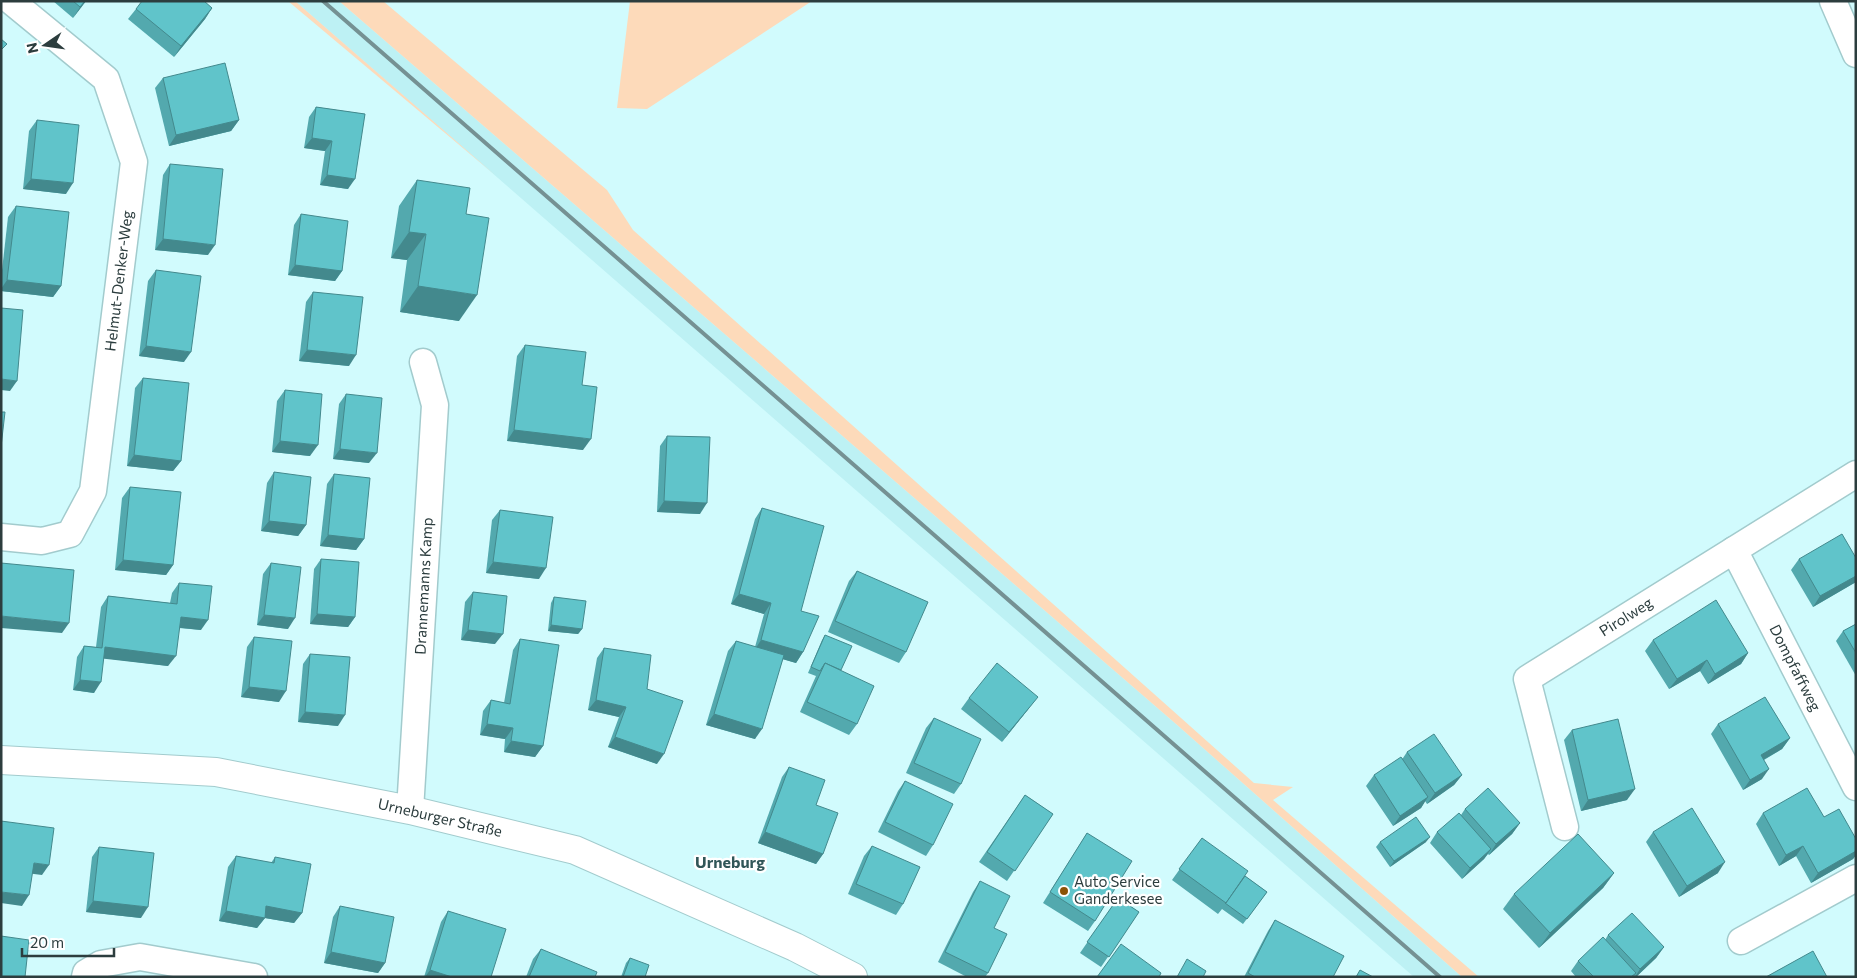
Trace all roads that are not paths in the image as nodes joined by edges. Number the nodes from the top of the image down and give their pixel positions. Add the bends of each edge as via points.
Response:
1 (11, 1) edge
2 (1833, 1) edge
3 (1856, 54) edge
4 (423, 362) dead end
5 (1856, 474) edge
6 (1, 537) edge
7 (1734, 550) junction
8 (1, 760) edge
9 (1856, 787) edge
10 (410, 810) junction
11 (1565, 828) dead end
12 (1856, 878) edge
13 (1741, 941) dead end
14 (85, 977) edge
15 (254, 977) edge
16 (853, 977) edge

1 - 6 street, Helmut-Denker-Weg via 106,78 134,162 93,491 70,534 42,541
2 - 3 street
4 - 10 street, Drannemanns Kamp via 435,405
5 - 7 street, Pirolweg
7 - 9 street, Dompfaffweg
7 - 11 street, Pirolweg via 1527,679
8 - 10 street, Urneburger Straße via 216,772
10 - 16 street, Urneburger Straße via 575,850 795,947
12 - 13 street
14 - 15 street via 101,964 140,957

